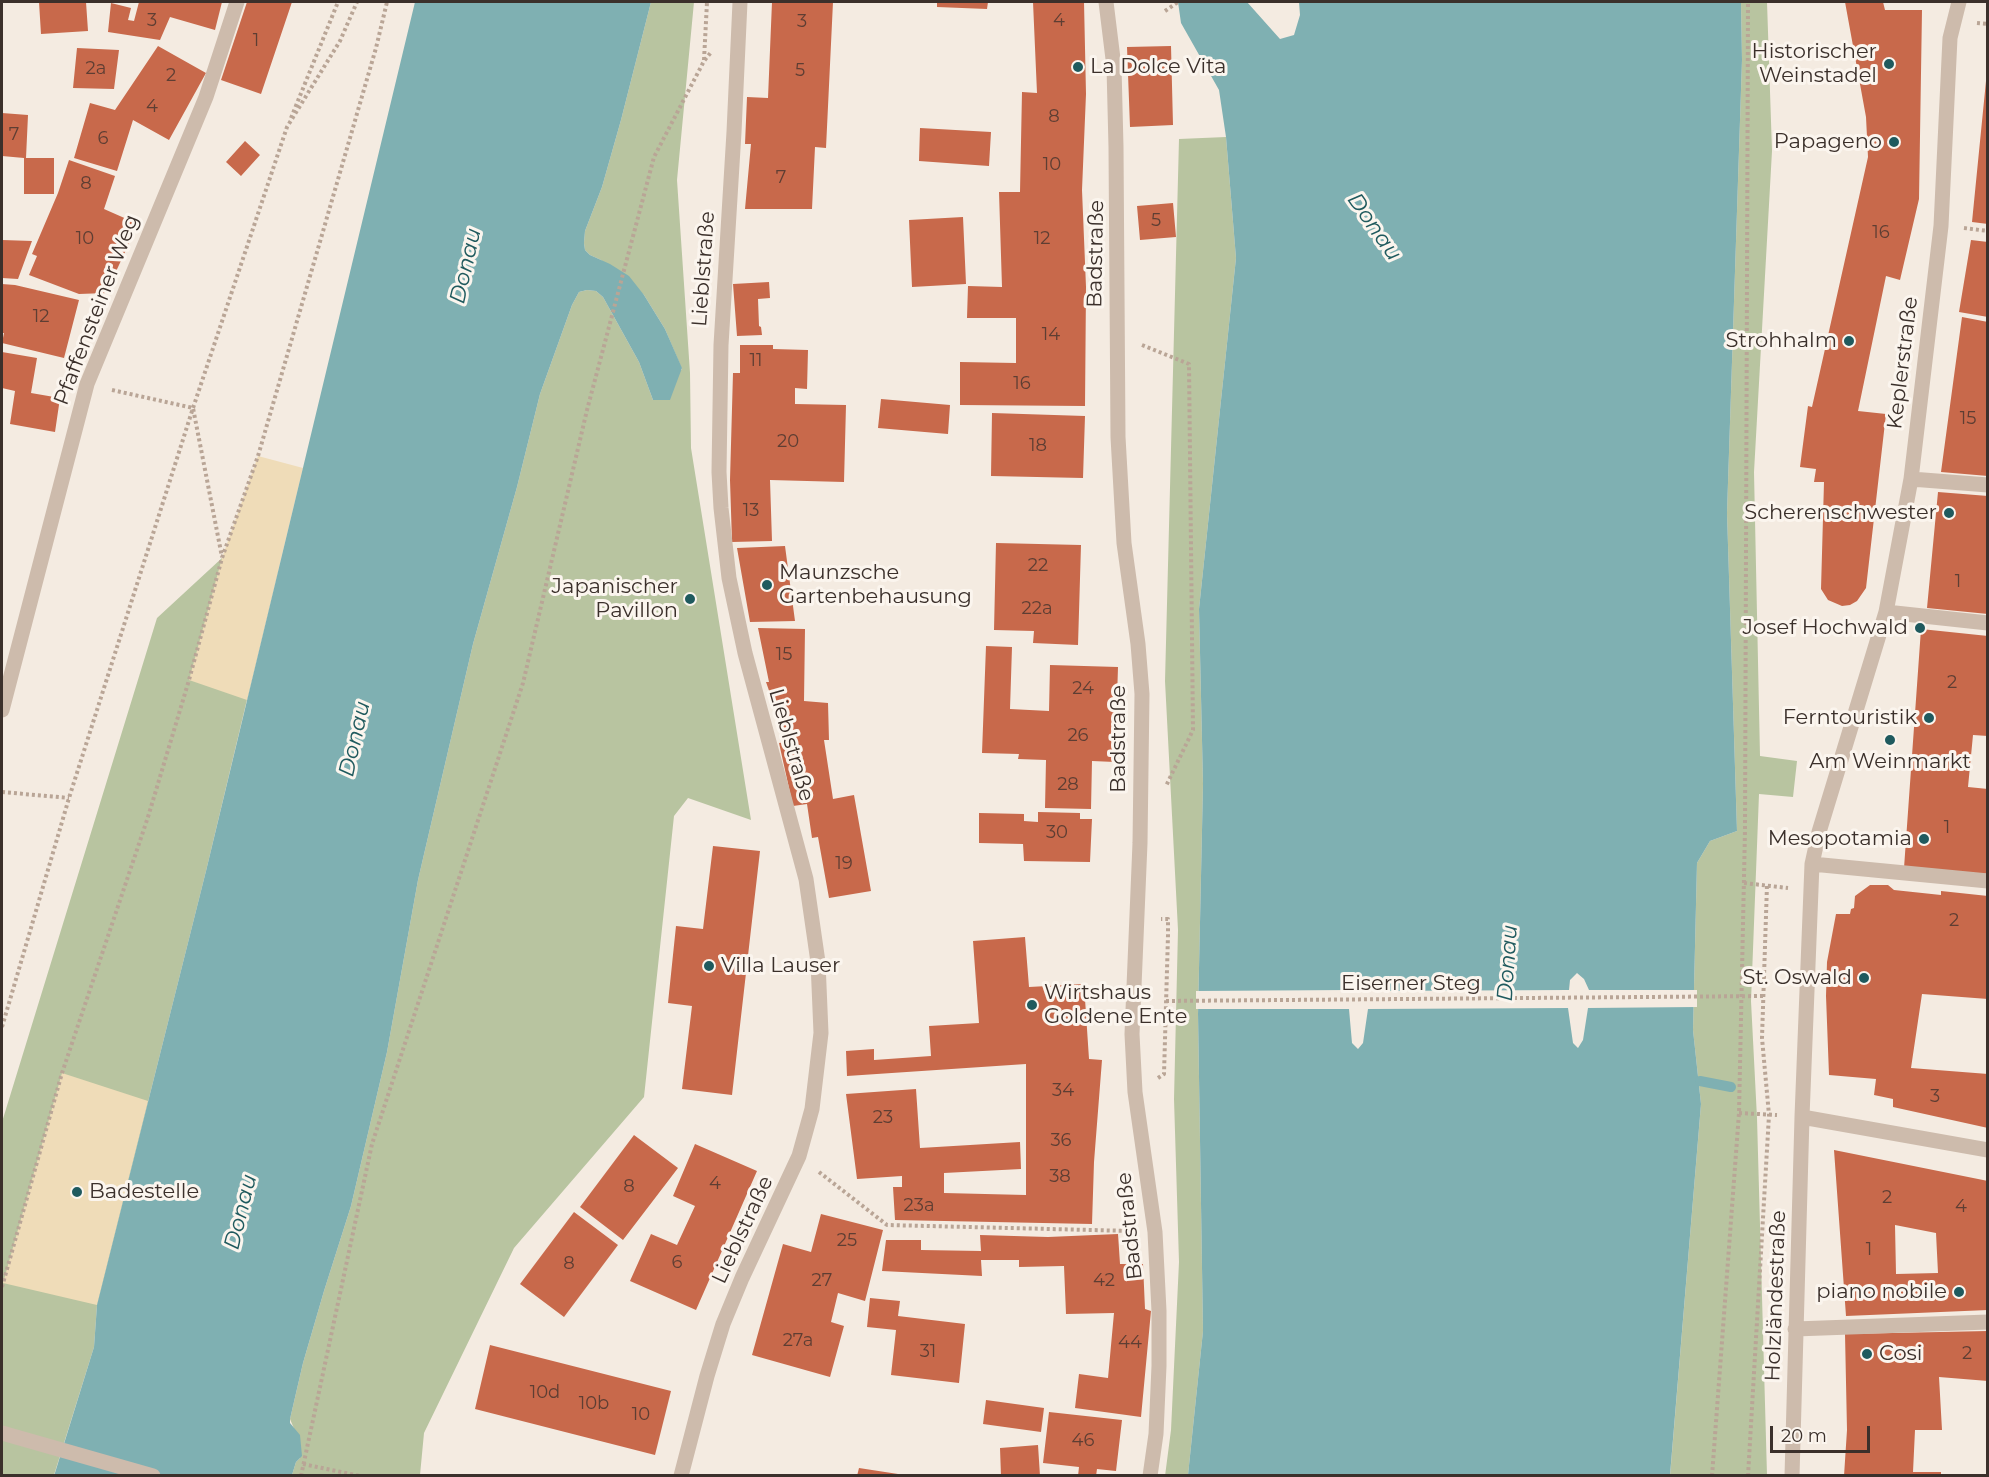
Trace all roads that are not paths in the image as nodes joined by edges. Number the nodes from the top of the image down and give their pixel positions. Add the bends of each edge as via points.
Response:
1 (237, 2) edge
2 (740, 2) edge
3 (1106, 2) edge
4 (1959, 2) edge
5 (1911, 479) junction
6 (1988, 484) edge
7 (1886, 612) junction
8 (1988, 623) edge
9 (2, 710) edge
10 (1812, 864) junction
11 (1988, 881) edge
12 (1802, 1117) junction
13 (1988, 1150) edge
14 (1988, 1322) edge
15 (1795, 1329) junction
16 (2, 1433) edge
17 (153, 1476) edge
18 (681, 1476) edge
19 (1150, 1476) edge
20 (1792, 1476) edge

1 - 9 street, Pfaffensteiner Weg via 206,97 87,384
2 - 18 street, Lieblstraße via 721,334 719,472 729,578 760,713 801,854 811,907 818,962 820,1044 812,1109 799,1156 723,1324
3 - 19 street, Badstraße via 1114,67 1121,505 1142,694 1132,1052 1155,1232 1159,1311 1156,1434
4 - 5 street, Keplerstraße via 1950,38 1941,226
5 - 6 street
5 - 7 street, Keplerstraße
7 - 8 street
7 - 10 street, Keplerstraße
10 - 11 street
10 - 12 street
12 - 13 street
12 - 15 street, Holzländestraße
14 - 15 street
15 - 20 street, Holzländestraße
16 - 17 street

